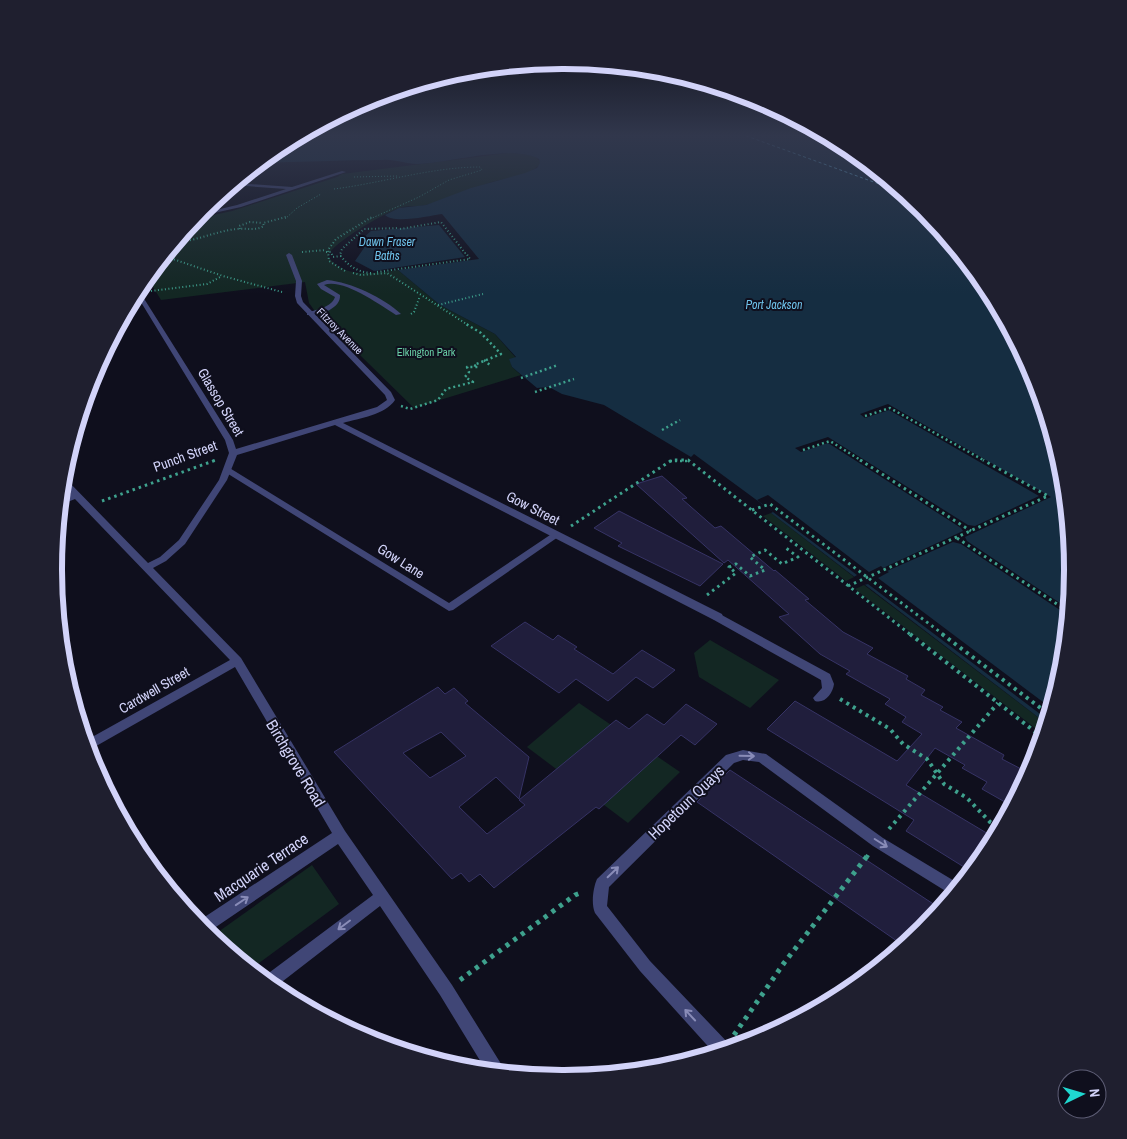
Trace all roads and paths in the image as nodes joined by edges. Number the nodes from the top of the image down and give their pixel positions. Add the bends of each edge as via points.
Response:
1 (272, 187) edge
2 (299, 187) edge
3 (350, 187) edge
4 (437, 187) edge
5 (294, 189) junction
6 (330, 190) dead end
7 (322, 193) dead end
8 (213, 212) edge
9 (264, 224) junction
10 (240, 229) junction
11 (185, 242) edge
12 (326, 251) junction
13 (293, 254) joint
14 (341, 256) junction
15 (171, 258) edge
16 (223, 276) junction
17 (147, 291) edge
18 (282, 292) dead end
19 (483, 294) dead end
20 (142, 299) edge
21 (436, 306) junction
22 (309, 314) junction
23 (398, 314) dead end
24 (484, 360) junction
25 (558, 365) dead end
26 (491, 366) dead end
27 (521, 378) dead end
28 (574, 379) dead end
29 (535, 392) dead end
30 (389, 403) junction
31 (866, 416) dead end
32 (680, 420) dead end
33 (336, 422) junction
34 (662, 430) dead end
35 (803, 450) dead end
36 (233, 454) junction
37 (228, 470) junction
38 (70, 488) edge
39 (77, 495) junction
40 (68, 499) edge
41 (87, 506) junction
42 (752, 510) junction
43 (971, 531) junction
44 (556, 535) junction
45 (956, 538) junction
46 (786, 548) dead end
47 (147, 567) junction
48 (868, 577) junction
49 (848, 586) junction
50 (694, 605) junction
51 (1062, 608) edge
52 (237, 661) junction
53 (822, 695) joint
54 (998, 703) junction
55 (1044, 710) edge
56 (1037, 733) edge
57 (94, 742) edge
58 (937, 776) junction
59 (994, 825) edge
60 (340, 835) junction
61 (878, 842) junction
62 (602, 884) junction
63 (951, 886) edge
64 (382, 896) junction
65 (208, 923) edge
66 (274, 978) edge
67 (446, 990) junction
68 (729, 1042) edge
69 (720, 1045) edge
70 (492, 1065) edge

1 - 5 street
2 - 5 street
3 - 6 path
4 - 12 path via 368,218 336,239
5 - 8 street
7 - 9 path via 284,220
9 - 10 path via 259,229
9 - 10 path via 246,223 240,225
10 - 11 path
12 - 13 path
12 - 14 path via 333,257
12 - 21 path via 334,266 361,275 387,273
13 - 22 street, Fitzroy Avenue via 300,281 298,300
14 - 14 path via 344,262 368,273 470,258 441,222 364,229 342,249
15 - 16 path
16 - 17 path via 207,284
16 - 18 path
19 - 21 path
20 - 36 street, Glassop Street via 229,440
21 - 24 path via 481,333 501,354
22 - 23 street via 337,301 338,296 320,284 327,282 346,285
22 - 30 street, Fitzroy Avenue via 388,394
24 - 26 path
24 - 30 path via 474,364 478,367 467,367 469,372 465,377 473,382 446,389 438,400 410,409
25 - 27 path
28 - 29 path
30 - 33 street, Punch Street
31 - 43 path via 890,408 1048,496
32 - 34 path
33 - 36 street, Punch Street
33 - 44 street, Gow Street
35 - 43 path via 830,441
36 - 37 street, Glassop Street
36 - 41 path, Punch Street
37 - 44 street, Gow Lane via 449,608
37 - 47 street, Glassop Street via 182,542 163,559
38 - 39 street, Birchgrove Road
39 - 40 street
39 - 41 street, Birchgrove Road
41 - 47 street, Birchgrove Road
42 - 44 path via 688,460 672,460
42 - 48 path via 770,504
42 - 49 path
43 - 45 path
44 - 50 street, Gow Street
45 - 48 path
45 - 51 path
46 - 50 path via 798,557 782,564 765,550 750,556 766,570 750,576 736,564 729,567 736,573
47 - 52 street, Birchgrove Road
48 - 49 path
48 - 55 path
49 - 54 path
50 - 53 street, Gow Street via 822,674 829,683
52 - 57 street, Cardwell Street
52 - 60 street, Birchgrove Road
53 - 58 path via 890,728 903,744 927,759
54 - 56 path
54 - 58 path
58 - 59 path via 967,798
58 - 61 path
60 - 64 street, Birchgrove Road
65 -> 60 street, Macquarie Terrace
62 -> 61 street, Hopetoun Quays via 730,759 743,755 762,758
61 -> 63 street, Hopetoun Quays
61 - 68 path via 784,963
62 - 67 path via 575,895
69 -> 62 street via 645,966 600,908
64 -> 66 street
64 - 67 street, Birchgrove Road
67 - 70 street, Birchgrove Road

